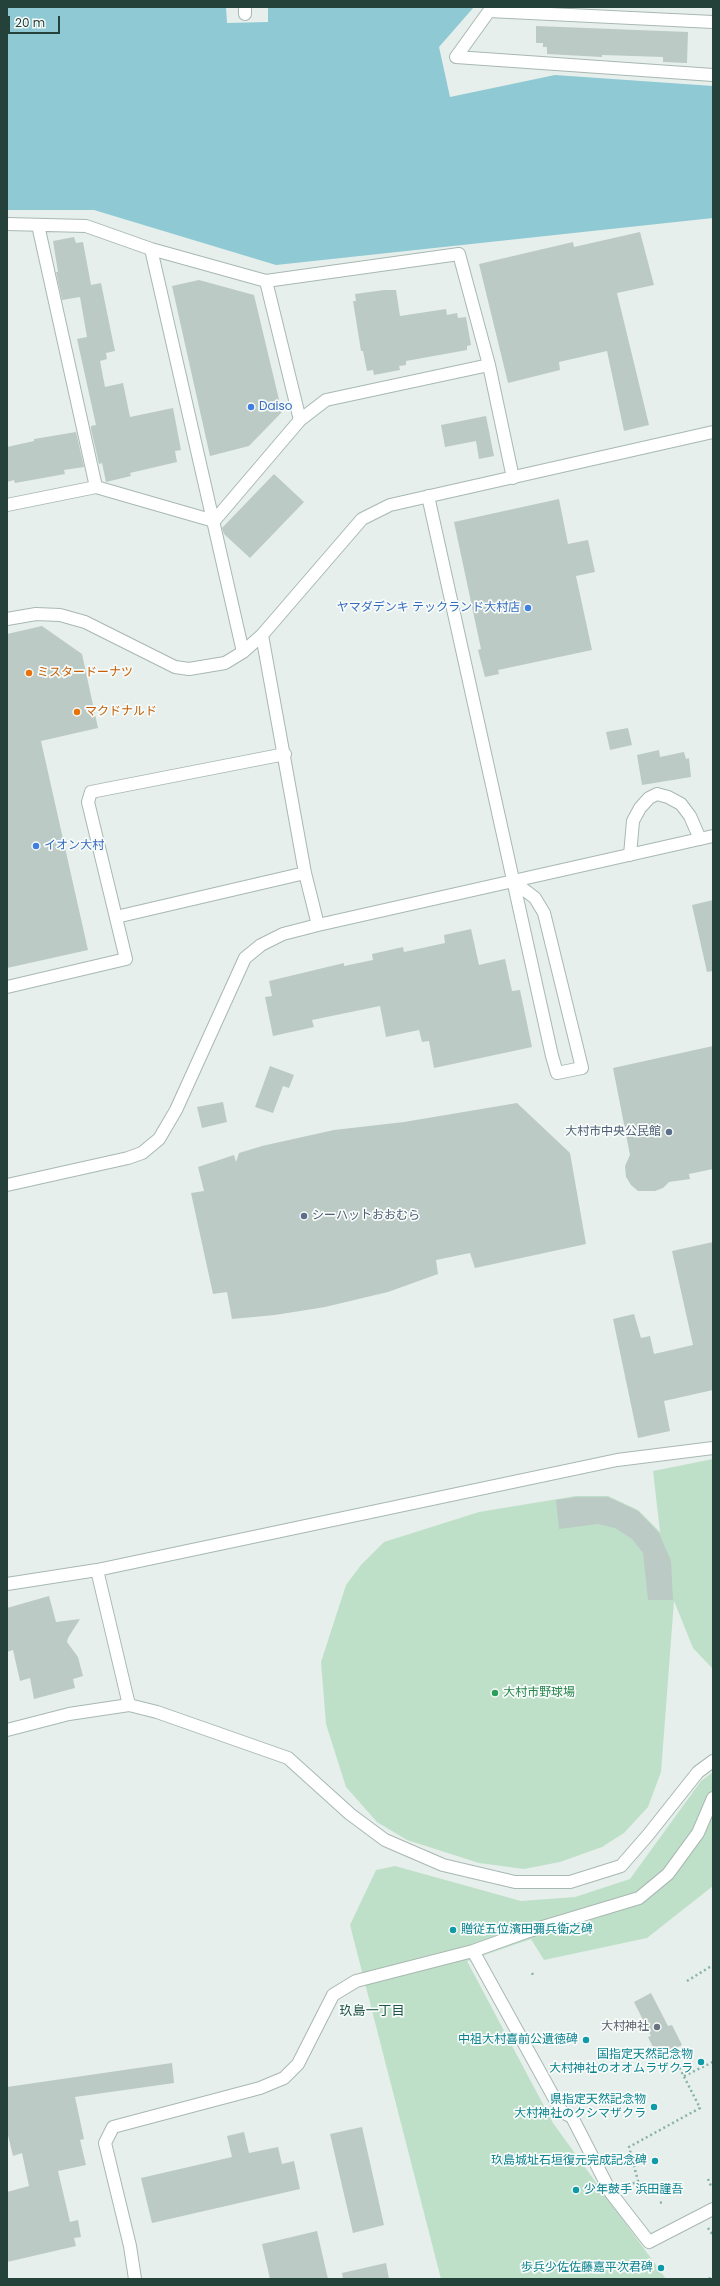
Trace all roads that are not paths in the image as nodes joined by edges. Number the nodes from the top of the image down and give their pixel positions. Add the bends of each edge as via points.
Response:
1 (491, 9) edge
2 (627, 12) edge
3 (713, 22) edge
4 (713, 76) edge
5 (7, 224) edge
6 (38, 225) junction
7 (151, 249) junction
8 (266, 281) junction
9 (490, 365) junction
10 (300, 420) junction
11 (713, 432) edge
12 (513, 478) junction
13 (96, 488) junction
14 (428, 496) junction
15 (7, 505) edge
16 (214, 521) junction
17 (7, 619) edge
18 (262, 635) junction
19 (242, 652) junction
20 (285, 754) junction
21 (713, 836) edge
22 (700, 839) junction
23 (630, 855) junction
24 (305, 873) junction
25 (514, 882) junction
26 (116, 917) junction
27 (318, 925) junction
28 (7, 987) edge
29 (7, 1185) edge
30 (713, 1448) edge
31 (98, 1570) junction
32 (7, 1584) edge
33 (129, 1705) junction
34 (7, 1730) edge
35 (713, 1761) edge
36 (713, 1798) edge
37 (473, 1951) junction
38 (713, 2209) edge
39 (135, 2279) edge

1 - 2 street
1 - 4 street via 456,57
2 - 3 street
5 - 6 street
6 - 7 street via 86,226
6 - 13 street
7 - 8 street
7 - 16 street
8 - 9 street via 459,254
8 - 10 street
9 - 10 street via 326,400
9 - 12 street
10 - 16 street
11 - 12 street
12 - 14 street
13 - 15 street
13 - 16 street
14 - 18 street via 390,506 362,520
14 - 25 street
16 - 19 street
17 - 19 street via 36,614 60,615 85,622 175,667 188,669 225,663
18 - 19 street
18 - 20 street
20 - 24 street
20 - 26 street via 91,792 88,802
21 - 22 street
22 - 23 street
22 - 23 street via 690,816 681,804 657,794 640,808 633,821
23 - 25 street
24 - 26 street
24 - 27 street
25 - 25 street via 535,898 544,913 582,1068 557,1073
25 - 27 street
26 - 28 street via 126,959
27 - 29 street via 283,934 261,945 245,958 176,1110 159,1139 142,1153 128,1158
30 - 31 street via 617,1460
31 - 32 street
31 - 33 street
33 - 34 street via 70,1714
33 - 35 street via 157,1712 288,1758 350,1814 385,1840 443,1865 515,1882 570,1882 620,1866 648,1836 698,1772
36 - 37 street via 698,1833 668,1874 639,1898
37 - 38 street via 562,2112 572,2117 611,2193 649,2242
37 - 39 street via 356,1981 333,1995 298,2064 284,2078 260,2088 113,2127 105,2143 130,2246

